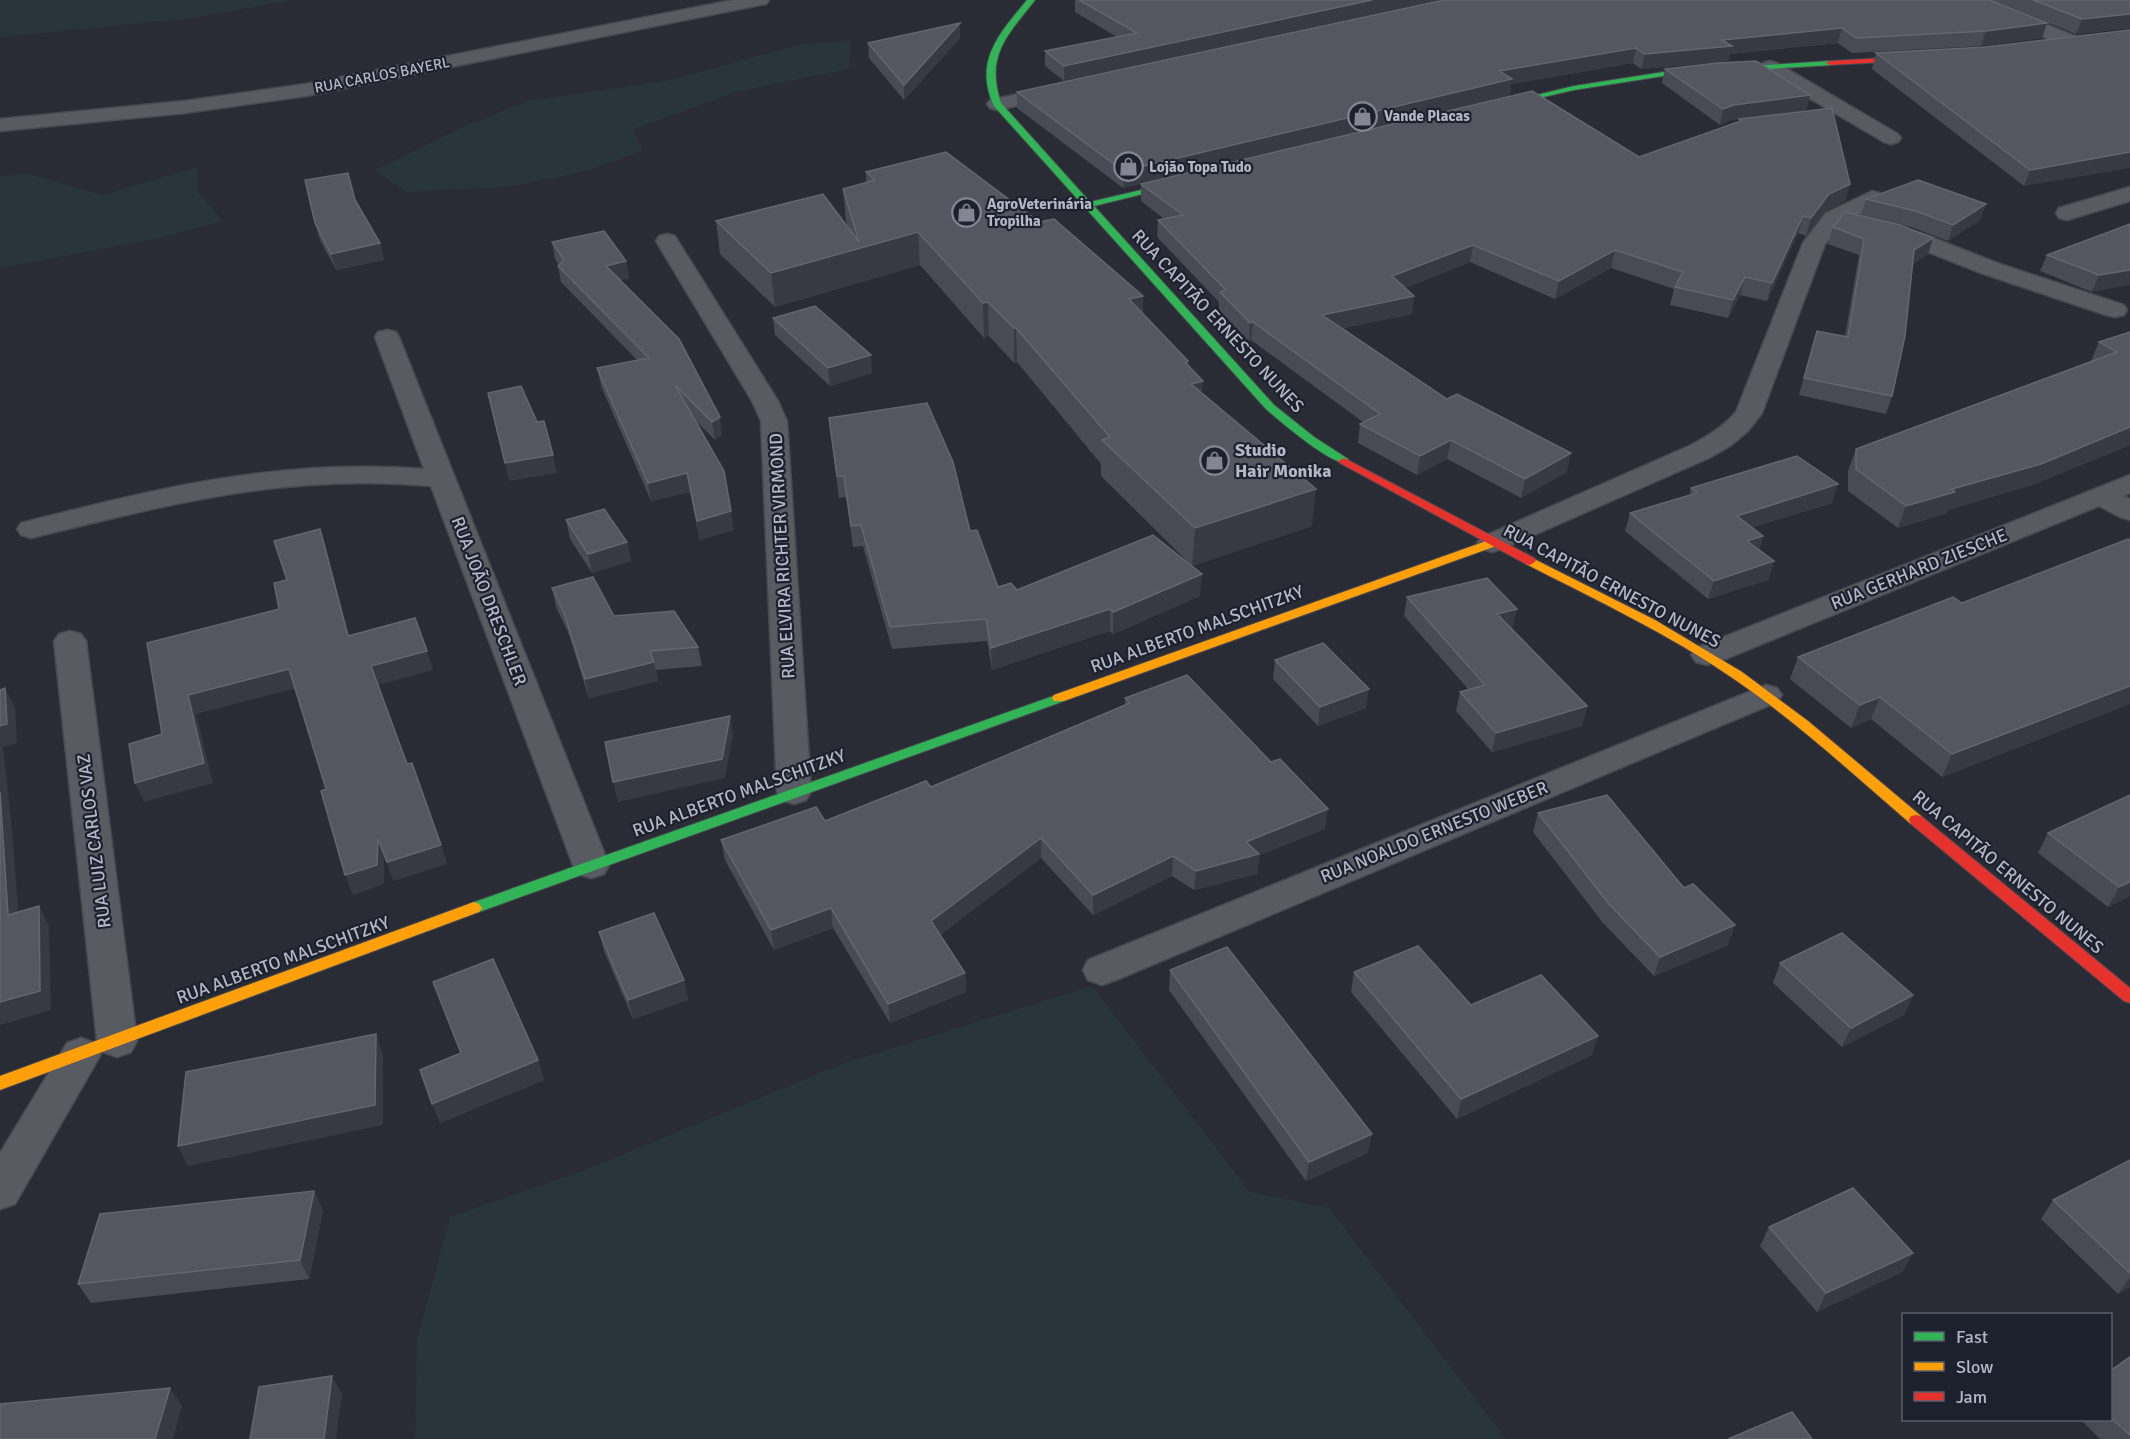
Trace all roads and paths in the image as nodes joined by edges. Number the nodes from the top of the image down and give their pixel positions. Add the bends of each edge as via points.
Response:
1 (760, 0) edge
2 (1031, 0) edge
3 (1971, 0) edge
4 (2081, 42) joint
5 (2052, 46) edge
6 (1931, 57) edge
7 (1770, 67) junction
8 (1076, 87) edge
9 (997, 104) junction
10 (1479, 110) edge
11 (1849, 113) junction
12 (1816, 117) edge
13 (0, 125) edge
14 (1891, 138) dead end
15 (1203, 177) edge
16 (2130, 194) edge
17 (1872, 198) edge
18 (1087, 205) junction
19 (2067, 213) dead end
20 (1834, 218) junction
21 (667, 240) dead end
22 (2115, 309) dead end
23 (387, 337) dead end
24 (442, 479) junction
25 (2130, 483) edge
26 (2101, 495) junction
27 (2130, 511) edge
28 (31, 529) dead end
29 (1492, 543) junction
30 (70, 641) dead end
31 (1707, 655) junction
32 (1766, 695) junction
33 (794, 792) junction
34 (591, 866) junction
35 (1102, 970) dead end
36 (2130, 998) edge
37 (99, 1047) junction
38 (0, 1083) edge
39 (0, 1191) edge

1 - 13 street, RUA CARLOS BAYERL via 306,90 185,107
2 - 9 main road via 992,51 986,79
3 - 4 street
4 - 5 main road
6 - 7 main road
7 - 10 main road via 1624,79
7 - 11 street
8 - 9 street
9 - 18 main road, RUA CAPITÃO ERNESTO NUNES
11 - 12 street
11 - 14 street
15 - 18 main road
16 - 19 street
17 - 20 street
18 - 29 main road, RUA CAPITÃO ERNESTO NUNES via 1296,430 1372,479
20 - 22 street via 1902,234 1989,268
20 - 29 street via 1814,243 1742,425 1699,452
21 - 33 street, RUA ELVIRA RICHTER VIRMOND via 774,421
23 - 24 street, RUA JOÃO DRESCHLER
24 - 28 street via 384,474 285,477 195,490
24 - 34 street, RUA JOÃO DRESCHLER
25 - 26 street, RUA GERHARD ZIESCHE
26 - 27 street
26 - 31 street, RUA GERHARD ZIESCHE
29 - 31 main road, RUA CAPITÃO ERNESTO NUNES
29 - 33 main road, RUA ALBERTO MALSCHITZKY
30 - 37 street, RUA LUIZ CARLOS VAZ
31 - 32 main road, RUA CAPITÃO ERNESTO NUNES
32 - 35 street, RUA NOALDO ERNESTO WEBER
32 - 36 main road, RUA CAPITÃO ERNESTO NUNES
33 - 34 main road, RUA ALBERTO MALSCHITZKY
34 - 37 main road, RUA ALBERTO MALSCHITZKY
37 - 38 main road, RUA ALBERTO MALSCHITZKY
37 - 39 street

